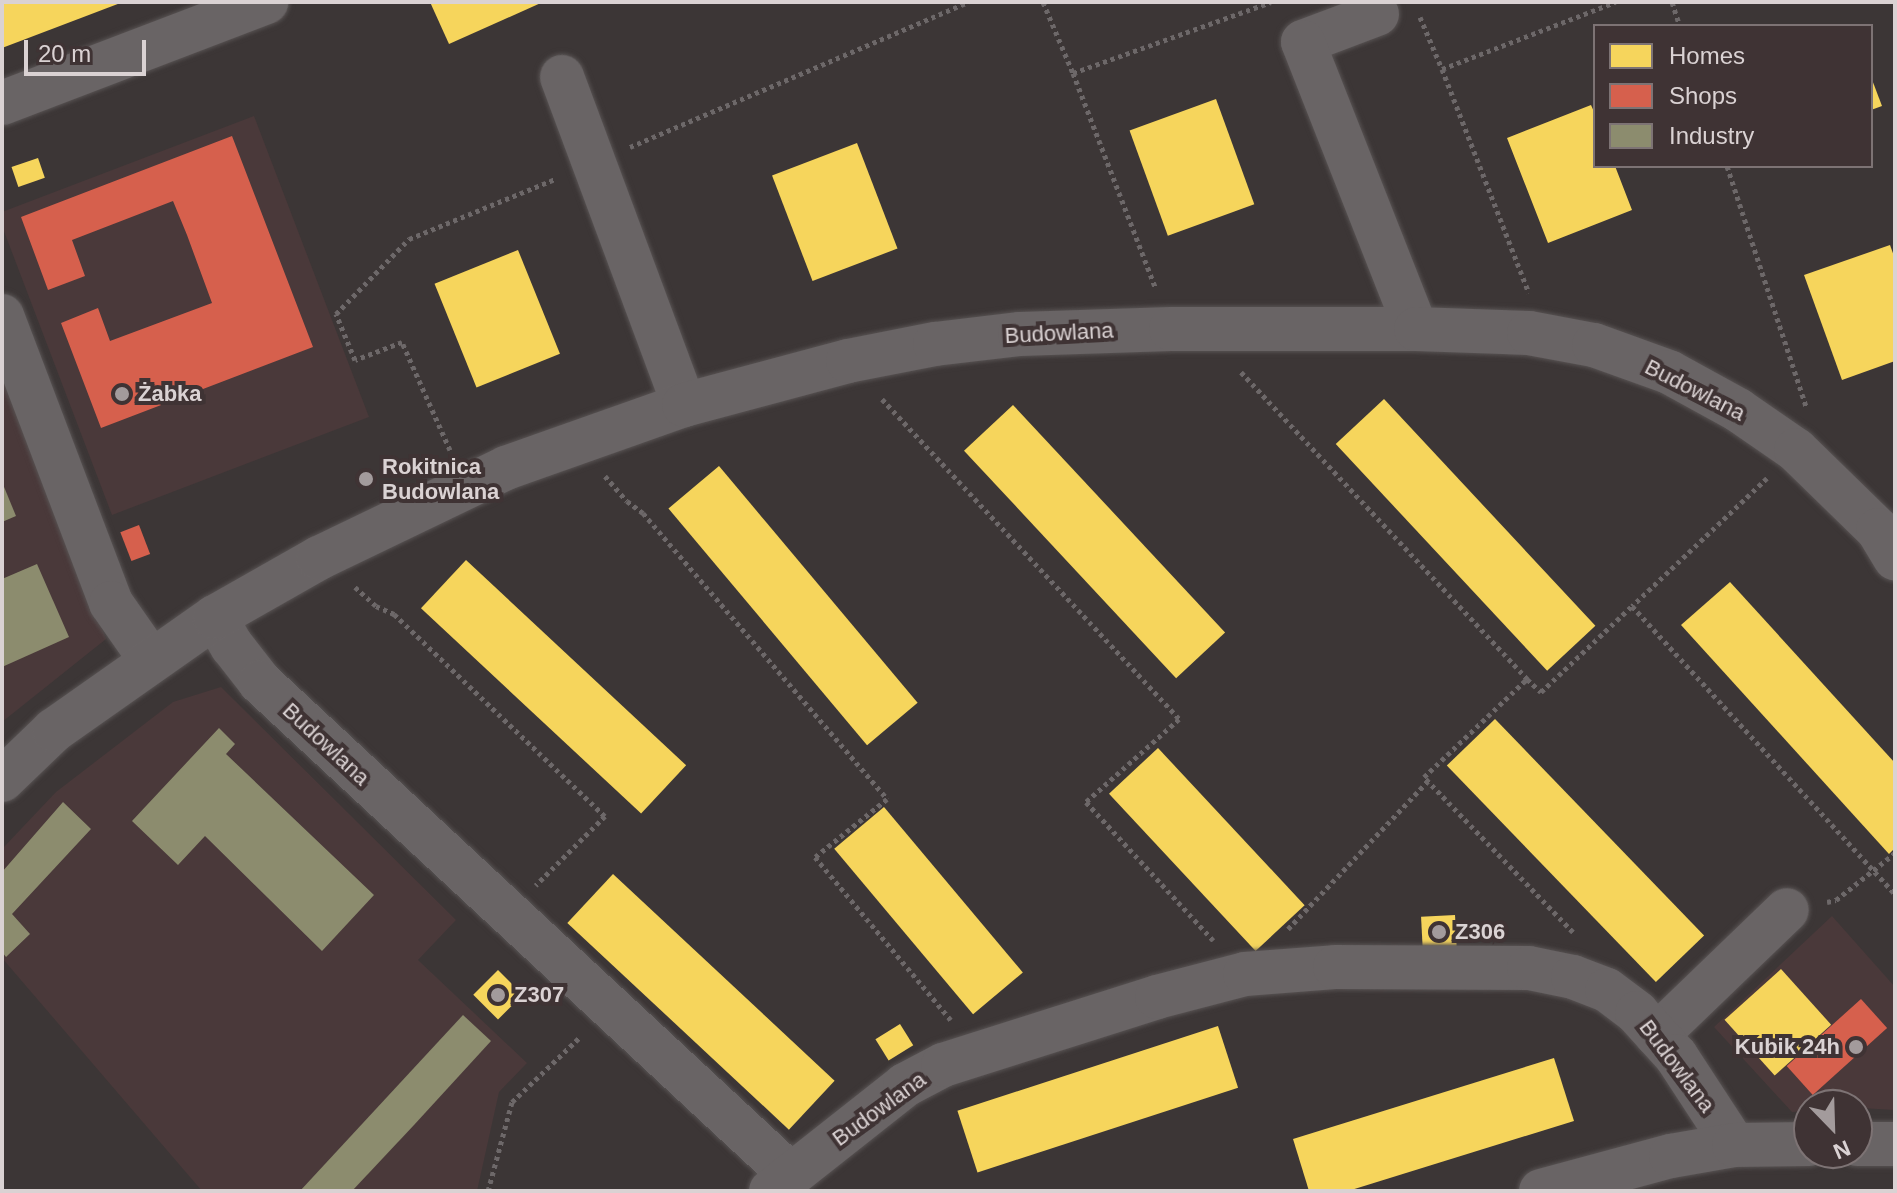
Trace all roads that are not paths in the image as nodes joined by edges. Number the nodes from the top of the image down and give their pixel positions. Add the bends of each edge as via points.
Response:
1 (266, 2) edge
2 (1398, 13) road end
3 (562, 77) dead end
4 (2, 103) edge
5 (2, 316) edge
6 (1416, 329) junction
7 (684, 405) junction
8 (1889, 537) edge
9 (215, 617) junction
10 (150, 659) junction
11 (2, 780) edge
12 (1787, 910) road end
13 (1657, 1035) junction
14 (1793, 1144) edge
15 (1873, 1144) edge
16 (1895, 1144) edge
17 (1734, 1145) junction
18 (781, 1183) edge
19 (1541, 1191) edge

1 - 4 street
2 - 6 street via 1303,42
3 - 7 street
5 - 10 street via 111,603
6 - 7 street, Budowlana via 1020,334 848,361
6 - 8 street, Budowlana via 1529,333 1594,345 1669,372 1796,450
7 - 9 street, Budowlana via 571,443 443,496
9 - 10 street, Budowlana
9 - 18 street, Budowlana via 260,682 610,1008
10 - 11 street, Budowlana via 54,730
12 - 13 street
13 - 17 street, Budowlana
13 - 18 street, Budowlana via 1607,990 1529,968 1335,967 1245,974 977,1052 905,1085
14 - 17 street
15 - 16 street
17 - 19 street

